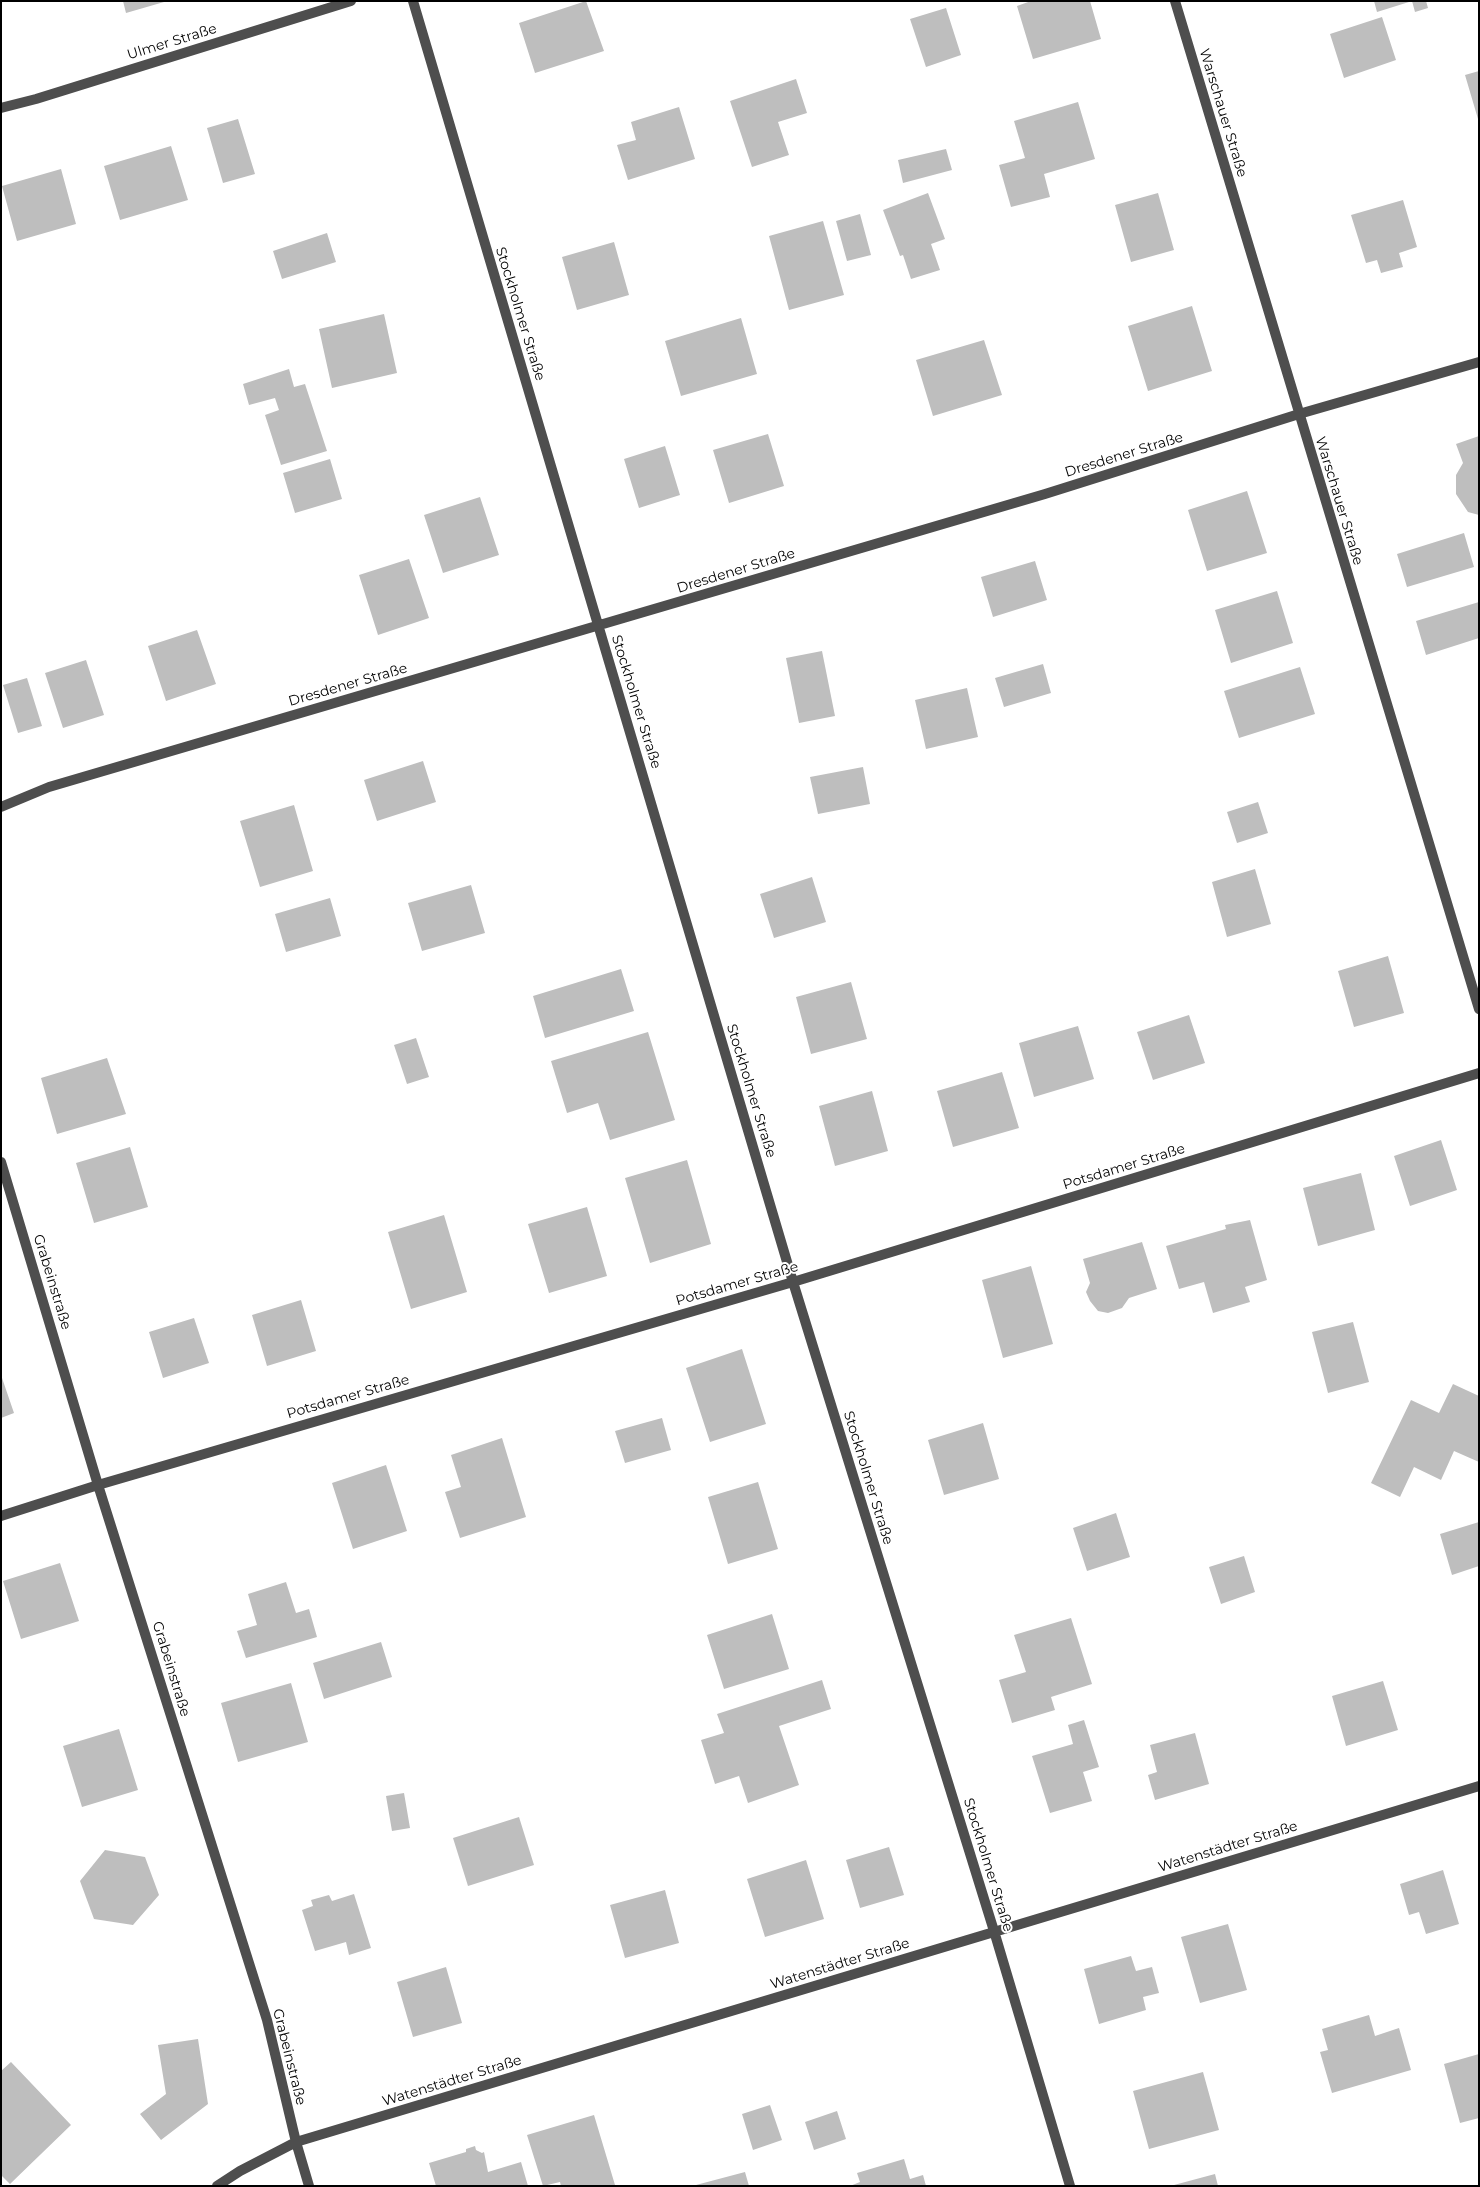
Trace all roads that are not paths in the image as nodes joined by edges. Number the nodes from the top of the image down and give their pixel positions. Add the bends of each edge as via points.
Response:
1 (351, 1) edge
2 (413, 1) edge
3 (1175, 1) edge
4 (1, 108) edge
5 (1479, 362) edge
6 (1299, 414) junction
7 (599, 626) junction
8 (1, 806) edge
9 (1479, 1009) edge
10 (1479, 1073) edge
11 (1, 1162) edge
12 (793, 1282) junction
13 (98, 1485) junction
14 (1, 1516) edge
15 (1479, 1786) edge
16 (994, 1931) junction
17 (296, 2142) junction
18 (218, 2186) edge
19 (308, 2186) edge
20 (1070, 2186) edge

1 - 4 street, Ulmer Straße
2 - 7 street, Stockholmer Straße
3 - 6 street, Warschauer Straße
5 - 6 street, Dresdener Straße
6 - 7 street, Dresdener Straße via 1045,494
6 - 9 street, Warschauer Straße
7 - 8 street, Dresdener Straße via 49,787
7 - 12 street, Stockholmer Straße
10 - 12 street, Potsdamer Straße
11 - 13 street, Grabeinstraße
12 - 13 street, Potsdamer Straße
12 - 16 street, Stockholmer Straße
13 - 14 street, Potsdamer Straße
13 - 17 street, Grabeinstraße via 267,2020
15 - 16 street, Watenstädter Straße
16 - 17 street, Watenstädter Straße
16 - 20 street, Stockholmer Straße
17 - 18 street, Watenstädter Straße
17 - 19 street, Grabeinstraße

